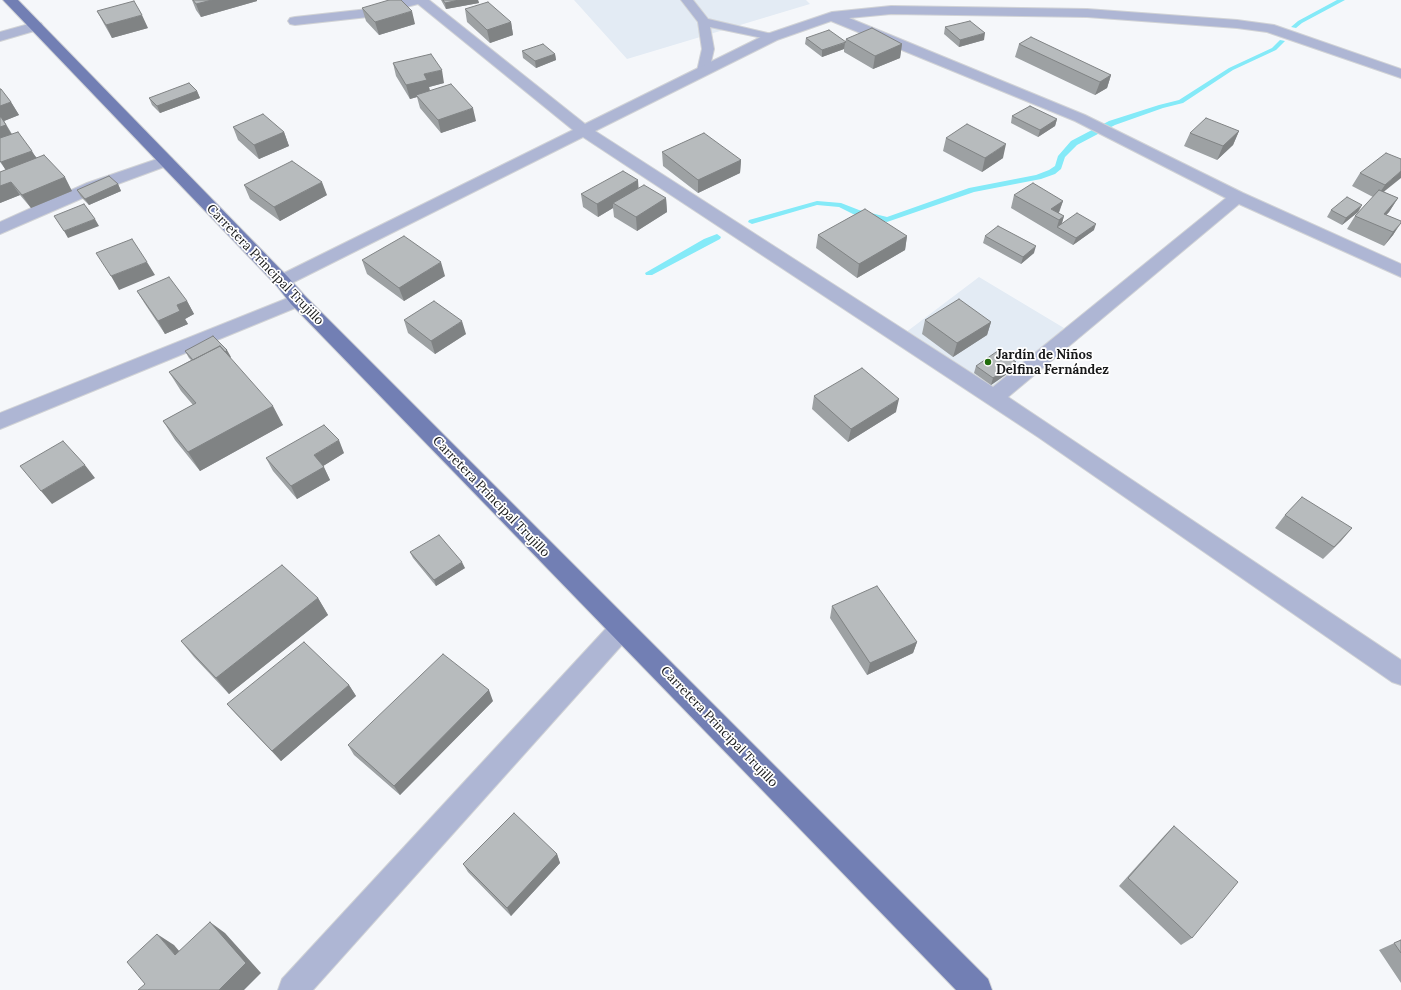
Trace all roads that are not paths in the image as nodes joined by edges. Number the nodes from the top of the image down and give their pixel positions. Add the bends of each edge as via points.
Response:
1 (10, 0) edge
2 (417, 0) edge
3 (421, 0) edge
4 (687, 0) edge
5 (870, 0) edge
6 (832, 16) junction
7 (295, 21) dead end
8 (704, 22) junction
9 (36, 26) junction
10 (0, 37) edge
11 (772, 37) junction
12 (703, 71) junction
13 (1401, 74) edge
14 (584, 131) junction
15 (166, 161) junction
16 (1236, 197) junction
17 (0, 229) edge
18 (1401, 272) edge
19 (282, 281) junction
20 (298, 300) junction
21 (994, 398) junction
22 (0, 421) edge
23 (621, 629) junction
24 (1401, 674) edge
25 (293, 990) edge
26 (977, 990) edge

1 - 9 main road, Carretera Principal Trujillo
2 - 7 street via 368,13
3 - 14 street
4 - 8 lane
5 - 6 street
6 - 11 street
6 - 13 street via 891,10 1080,13 1237,24 1269,28
6 - 16 street via 1088,122
8 - 11 lane
8 - 12 lane via 708,49
9 - 10 street
9 - 15 main road, Carretera Principal Trujillo
11 - 12 street
12 - 14 street
14 - 19 street
14 - 21 street
15 - 17 street via 93,187
15 - 19 main road, Carretera Principal Trujillo
16 - 18 street
16 - 21 street
19 - 20 main road, Carretera Principal Trujillo
20 - 22 street
20 - 23 main road, Carretera Principal Trujillo
21 - 24 street
23 - 25 street
23 - 26 main road, Carretera Principal Trujillo

